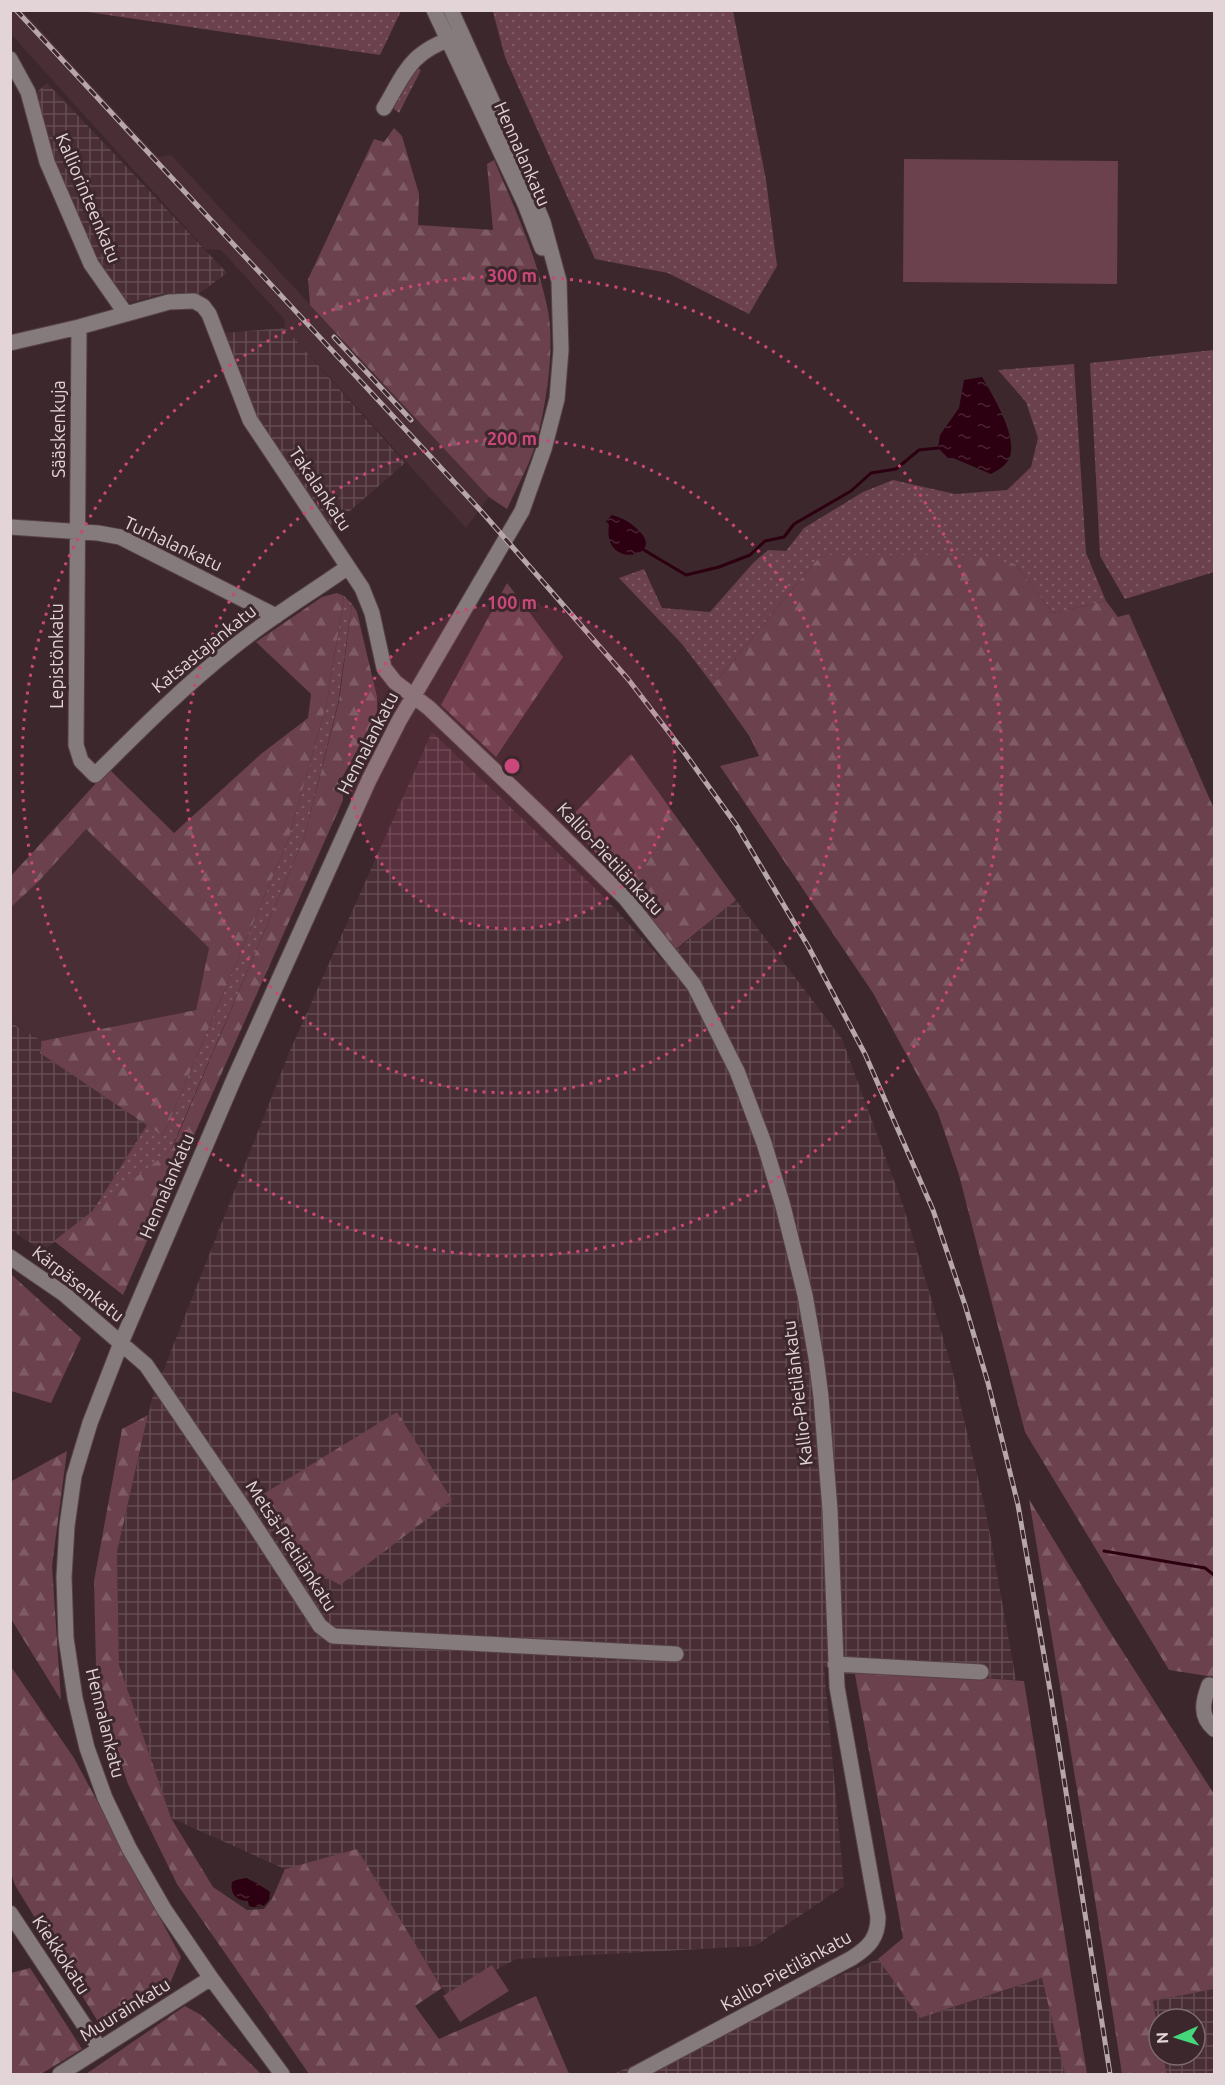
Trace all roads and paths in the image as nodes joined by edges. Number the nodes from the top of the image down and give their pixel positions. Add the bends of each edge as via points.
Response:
1 (434, 10) edge
2 (451, 10) edge
3 (454, 37) junction
4 (10, 59) edge
5 (384, 108) dead end
6 (126, 314) junction
7 (79, 327) junction
8 (10, 343) edge
9 (10, 527) edge
10 (77, 531) junction
11 (348, 567) junction
12 (276, 616) junction
13 (414, 696) junction
14 (95, 775) joint
15 (10, 1257) edge
16 (121, 1343) junction
17 (676, 1654) dead end
18 (835, 1664) junction
19 (981, 1672) dead end
20 (1215, 1686) edge
21 (1215, 1729) edge
22 (10, 1913) edge
23 (211, 1978) junction
24 (100, 2049) junction
25 (60, 2074) edge
26 (282, 2074) edge
27 (635, 2074) edge

1 - 3 street, Hennalankatu
2 - 3 street, Hennalankatu
3 - 5 street via 435,44 411,62
3 - 13 street, Hennalankatu via 543,252 561,320 561,350 557,399 522,511
4 - 6 street, Kalliorinteenkatu via 28,92 47,162 91,264
6 - 7 street
6 - 11 street, Takalankatu via 169,302 194,301 203,306 250,420
7 - 8 street
7 - 10 street, Sääskenkuja
9 - 10 street, Turhalankatu
10 - 12 street, Turhalankatu via 120,537
10 - 14 street, Lepistönkatu via 76,745 81,761
11 - 12 street, Katsastajankatu
11 - 13 street, Takalankatu via 372,613 384,668
12 - 14 street, Katsastajankatu via 167,703
13 - 16 street, Hennalankatu via 369,780 243,1058
13 - 18 street, Kallio-Pietilänkatu via 626,899 694,985 736,1071 783,1206 816,1358 830,1510
15 - 16 street, Kärpäsenkatu via 64,1294
16 - 17 street, Metsä-Pietilänkatu via 146,1365 320,1626 333,1636
16 - 23 street, Hennalankatu via 74,1476 64,1577 66,1638 75,1698 101,1788 164,1909
18 - 19 street
18 - 27 street, Kallio-Pietilänkatu via 878,1917 875,1938 867,1949 852,1958
20 - 21 street via 1209,1685 1202,1704 1209,1724
22 - 24 street, Kiekkokatu
23 - 24 street, Muurainkatu
23 - 26 street, Hennalankatu
24 - 25 street, Muurainkatu

